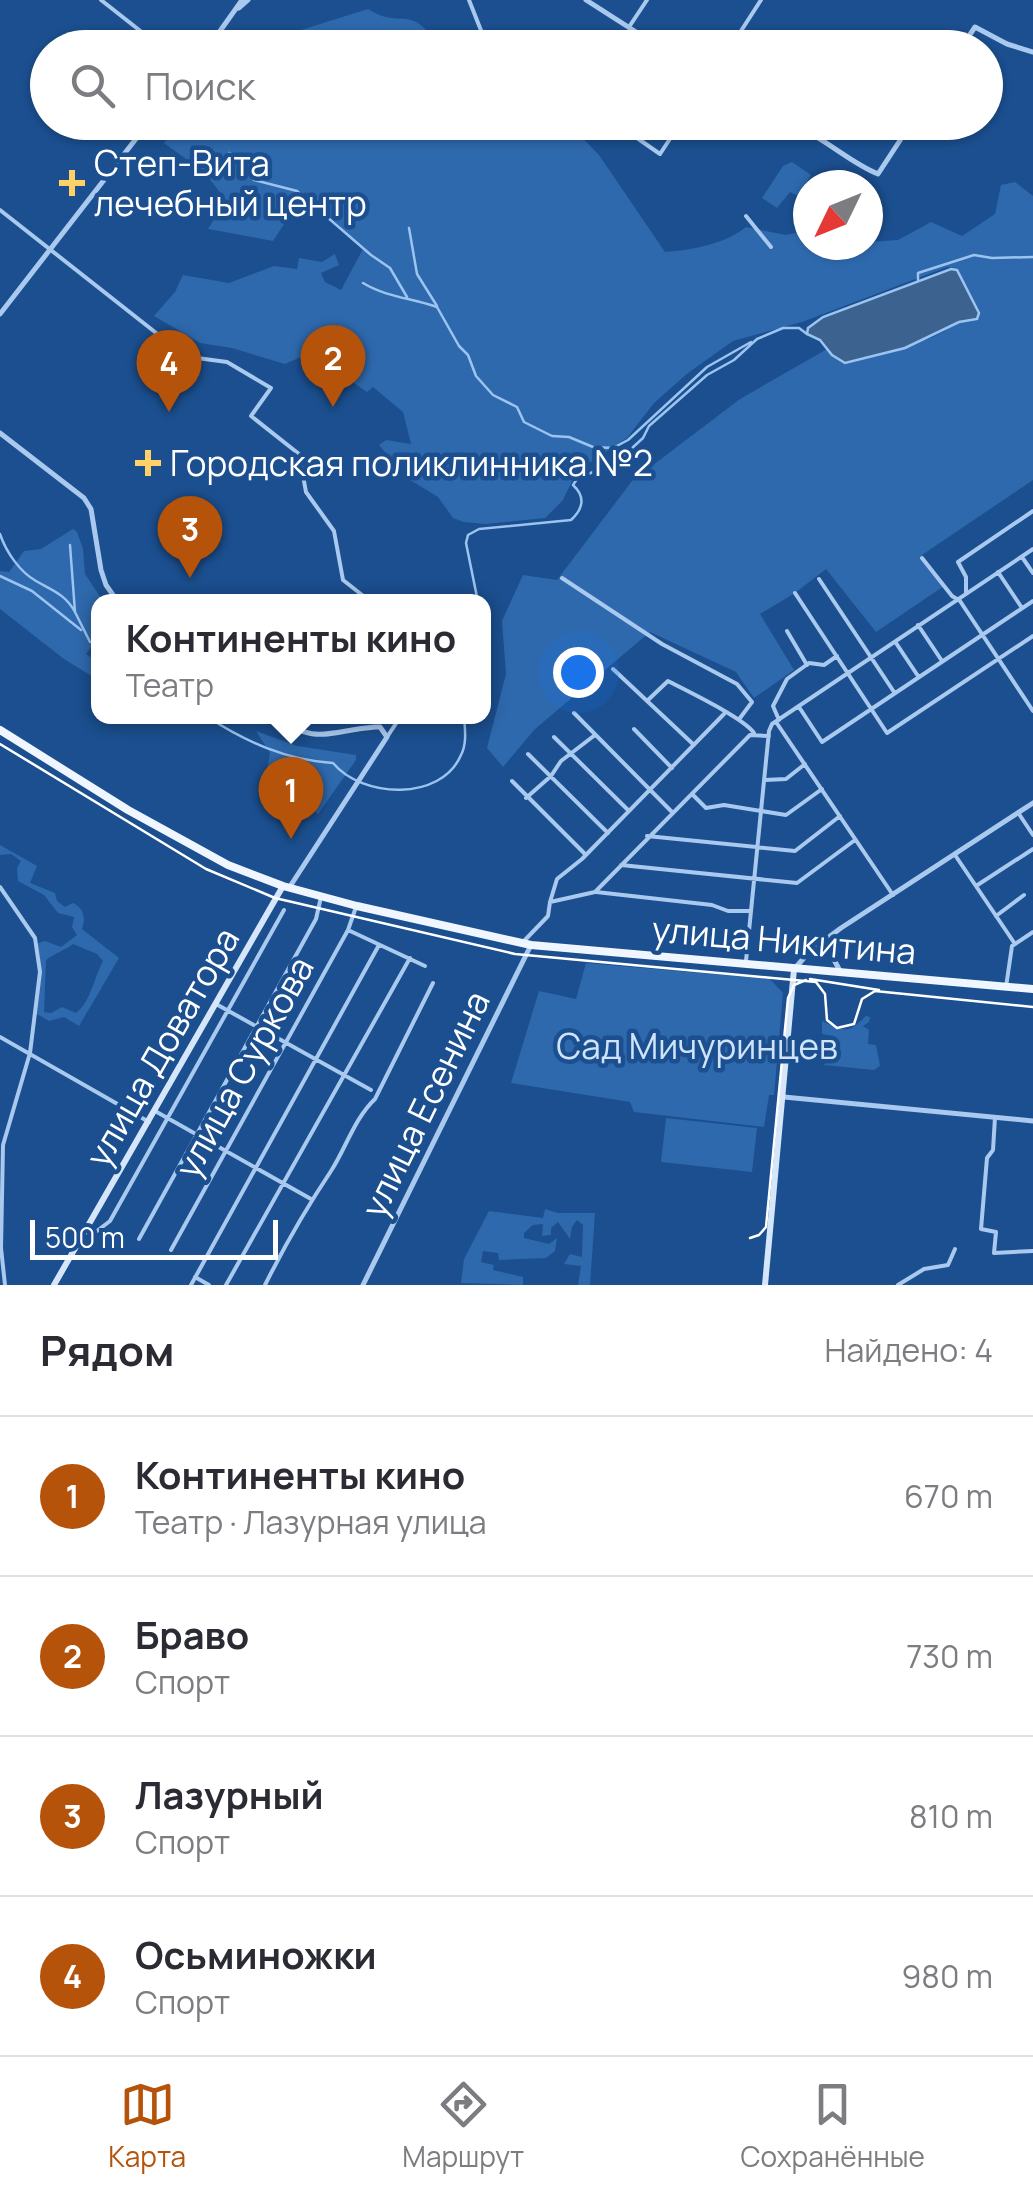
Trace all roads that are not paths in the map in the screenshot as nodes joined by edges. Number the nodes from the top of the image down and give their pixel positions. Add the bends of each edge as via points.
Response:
1 (101, 0) edge
2 (245, 0) edge
3 (468, 0) edge
4 (586, 0) edge
5 (647, 0) edge
6 (761, 0) edge
7 (629, 27) junction
8 (139, 30) edge
9 (221, 30) edge
10 (481, 30) edge
11 (634, 30) edge
12 (742, 30) edge
13 (1003, 41) edge
14 (1032, 52) edge
15 (135, 140) edge
16 (640, 140) edge
17 (669, 140) edge
18 (819, 140) edge
19 (900, 140) edge
20 (0, 210) edge
21 (746, 216) dead end
22 (771, 247) dead end
23 (51, 248) junction
24 (0, 314) edge
25 (0, 434) edge
26 (1030, 513) edge
27 (1033, 522) edge
28 (1033, 549) edge
29 (1022, 556) junction
30 (922, 558) dead end
31 (998, 572) junction
32 (1033, 573) edge
33 (562, 578) dead end
34 (819, 579) dead end
35 (795, 593) dead end
36 (966, 593) junction
37 (113, 594) edge
38 (361, 594) edge
39 (957, 599) junction
40 (1033, 601) edge
41 (1022, 608) junction
42 (918, 625) junction
43 (786, 631) dead end
44 (982, 635) junction
45 (1033, 636) edge
46 (895, 641) junction
47 (837, 656) junction
48 (871, 657) junction
49 (998, 659) junction
50 (942, 661) junction
51 (808, 665) junction
52 (613, 668) dead end
53 (848, 673) junction
54 (918, 676) junction
55 (894, 692) junction
56 (648, 700) junction
57 (799, 706) junction
58 (871, 708) junction
59 (1033, 711) edge
60 (574, 713) dead end
61 (724, 714) junction
62 (740, 718) junction
63 (777, 721) junction
64 (285, 724) edge
65 (395, 724) edge
66 (634, 728) dead end
67 (0, 730) edge
68 (595, 735) junction
69 (753, 735) junction
70 (768, 736) junction
71 (386, 737) junction
72 (554, 737) dead end
73 (694, 745) junction
74 (528, 754) dead end
75 (572, 755) junction
76 (805, 764) junction
77 (672, 768) junction
78 (550, 776) junction
79 (764, 780) junction
80 (512, 781) dead end
81 (822, 789) junction
82 (650, 790) junction
83 (692, 794) junction
84 (526, 798) junction
85 (1033, 803) edge
86 (760, 810) junction
87 (629, 811) junction
88 (672, 812) junction
89 (1018, 813) junction
90 (840, 816) junction
91 (608, 832) junction
92 (1033, 835) edge
93 (648, 836) junction
94 (856, 840) junction
95 (756, 847) junction
96 (1033, 849) edge
97 (586, 855) junction
98 (956, 855) junction
99 (621, 866) junction
100 (753, 878) junction
101 (976, 886) junction
102 (0, 887) edge
103 (286, 887) junction
104 (596, 892) junction
105 (893, 895) junction
106 (1024, 895) dead end
107 (321, 897) junction
108 (550, 902) junction
109 (356, 906) junction
110 (284, 910) dead end
111 (750, 911) junction
112 (996, 916) junction
113 (348, 930) junction
114 (1033, 932) edge
115 (824, 940) junction
116 (1015, 944) junction
117 (379, 945) junction
118 (526, 945) junction
119 (410, 958) junction
120 (425, 966) dead end
121 (746, 966) junction
122 (794, 969) junction
123 (840, 971) junction
124 (432, 983) dead end
125 (1006, 987) junction
126 (1033, 990) edge
127 (216, 1004) junction
128 (227, 1010) junction
129 (257, 1026) junction
130 (0, 1038) edge
131 (286, 1042) junction
132 (30, 1053) junction
133 (315, 1058) junction
134 (345, 1075) junction
135 (371, 1090) dead end
136 (784, 1097) junction
137 (154, 1111) junction
138 (168, 1116) junction
139 (995, 1117) junction
140 (1033, 1121) edge
141 (148, 1122) junction
142 (196, 1136) junction
143 (225, 1152) junction
144 (254, 1168) junction
145 (284, 1184) junction
146 (311, 1199) junction
147 (97, 1231) dead end
148 (139, 1239) dead end
149 (955, 1249) dead end
150 (171, 1250) dead end
151 (1033, 1251) edge
152 (195, 1277) junction
153 (5, 1285) edge
154 (54, 1285) edge
155 (190, 1285) edge
156 (209, 1285) edge
157 (226, 1285) edge
158 (265, 1285) edge
159 (363, 1285) edge
160 (765, 1285) edge
161 (898, 1285) edge

1 - 8 street
2 - 9 street
3 - 10 street
4 - 7 street
5 - 7 street
6 - 12 street
7 - 11 street
13 - 14 street
15 - 23 street
16 - 17 street via 660,154
18 - 19 street via 878,174
20 - 23 street
21 - 22 street
23 - 24 street
23 - 38 street via 174,347 227,362 271,388 251,416 299,454 306,492 334,531 343,580
25 - 37 street via 84,498
26 - 27 street
26 - 36 street via 958,562
28 - 29 street
29 - 31 street
29 - 32 street
30 - 39 street
31 - 36 street
31 - 41 street
33 - 62 street via 738,684 752,702
34 - 48 street
35 - 47 street
36 - 39 street
39 - 42 street
39 - 44 street
40 - 41 street
41 - 44 street
42 - 46 street
42 - 50 street
43 - 51 street
44 - 49 street
44 - 50 street
45 - 49 street
46 - 48 street
46 - 54 street
47 - 51 street
47 - 53 street
48 - 53 street
48 - 55 street
49 - 58 street via 887,732
49 - 59 street
50 - 54 street
51 - 63 street via 787,679 774,703
52 - 56 street
53 - 57 street
53 - 58 street
54 - 55 street
55 - 58 street
56 - 61 street via 668,682
56 - 73 street
57 - 58 street via 822,742
57 - 63 street
60 - 68 street
61 - 62 street
61 - 73 street
62 - 69 street
63 - 70 street
63 - 76 street
64 - 71 street via 308,735 375,726
65 - 71 street
66 - 77 street
67 - 103 main road, улица Никитина via 196,849
68 - 75 street
68 - 82 street
69 - 70 street
69 - 83 street
70 - 79 street
71 - 103 street
72 - 75 street
73 - 77 street
74 - 78 street
75 - 78 street
75 - 87 street
76 - 79 street via 786,780
76 - 81 street
77 - 82 street
78 - 84 street
78 - 91 street
79 - 86 street
80 - 84 street
81 - 86 street via 786,814
81 - 90 street
82 - 87 street
82 - 88 street
83 - 86 street via 706,808
83 - 88 street
84 - 97 street
85 - 89 street
86 - 95 street
87 - 91 street
88 - 93 street
89 - 92 street
89 - 98 street
90 - 94 street
90 - 95 street via 795,850
91 - 97 street
93 - 95 street
93 - 99 street
94 - 100 street via 798,882
94 - 105 street
95 - 100 street
96 - 101 street
97 - 108 street via 558,879
98 - 101 street
98 - 105 street
99 - 100 street
99 - 104 street
100 - 111 street
101 - 112 street
102 - 132 street via 35,938 39,956
103 - 107 main road, улица Никитина
103 - 127 main road, улица Доватора
104 - 108 street
104 - 111 street
105 - 115 street
106 - 112 street
107 - 109 main road, улица Никитина
107 - 129 street via 316,919
108 - 118 street via 548,916
109 - 113 street, улица Суркова
109 - 118 main road, улица Никитина
110 - 128 street
111 - 121 street
112 - 116 street
113 - 117 street
113 - 131 street, улица Суркова
114 - 116 street
115 - 122 street
115 - 123 street
116 - 125 street
117 - 119 street
117 - 133 street
118 - 121 main road, улица Никитина
118 - 159 street, улица Есенина
119 - 120 street
119 - 134 street
121 - 122 main road, улица Никитина
122 - 123 main road, улица Никитина
122 - 136 main road
123 - 125 main road, улица Никитина
124 - 146 street via 375,1099
125 - 126 main road, улица Никитина
127 - 128 street
127 - 137 main road, улица Доватора
128 - 129 street
128 - 138 street
129 - 131 street
129 - 142 street
130 - 132 street
131 - 133 street
131 - 143 street, улица Суркова
132 - 141 street
132 - 153 street via 3,1146
133 - 134 street
133 - 144 street
134 - 135 street
134 - 145 street
136 - 139 street
136 - 160 main road
137 - 138 street
137 - 141 main road, улица Доватора
138 - 142 street
138 - 147 street via 110,1220
139 - 140 street
139 - 151 street via 981,1229 996,1232 994,1253
141 - 154 main road, улица Доватора
142 - 143 street
142 - 148 street
143 - 144 street
143 - 150 street, улица Суркова
144 - 145 street
144 - 152 street
145 - 146 street
145 - 157 street
146 - 158 street
149 - 161 street via 948,1266 924,1269
152 - 155 street
152 - 156 street

